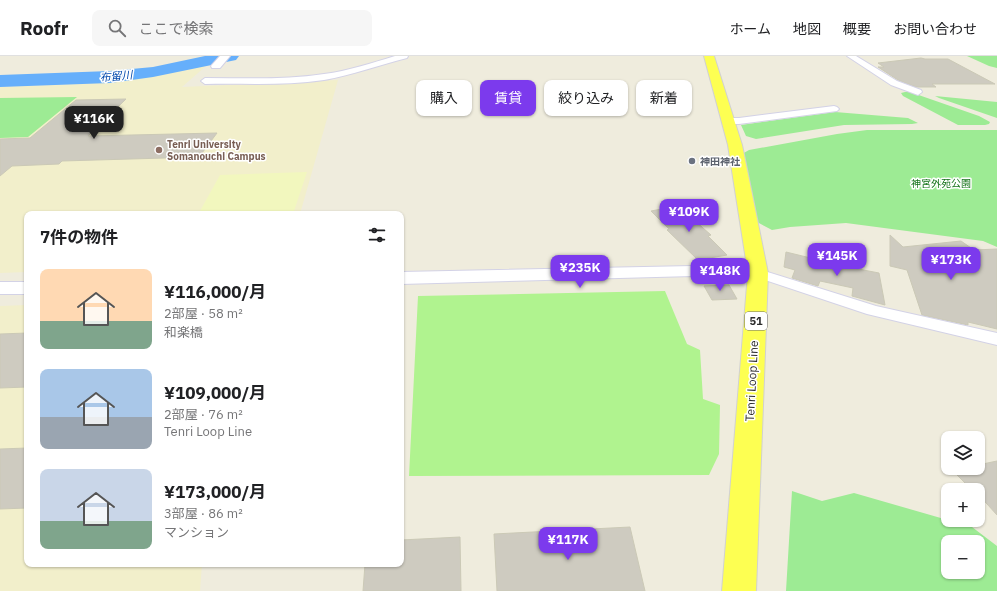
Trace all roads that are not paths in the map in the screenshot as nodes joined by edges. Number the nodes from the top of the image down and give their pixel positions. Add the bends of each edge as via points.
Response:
1 (225, 56) edge
2 (404, 56) edge
3 (709, 56) edge
4 (851, 56) edge
5 (216, 66) dead end
6 (205, 81) dead end
7 (918, 92) dead end
8 (834, 109) dead end
9 (727, 121) junction
10 (758, 273) junction
11 (404, 278) edge
12 (0, 288) edge
13 (24, 288) edge
14 (997, 339) edge
15 (739, 591) edge

1 - 5 street
2 - 6 street via 322,78
3 - 9 main road, Tenri Loop Line / 51
4 - 7 street via 894,83
8 - 9 street
9 - 10 main road, Tenri Loop Line / 51 via 735,145
10 - 11 street via 693,271
10 - 14 street via 873,310
10 - 15 main road, Tenri Loop Line / 51
12 - 13 street

